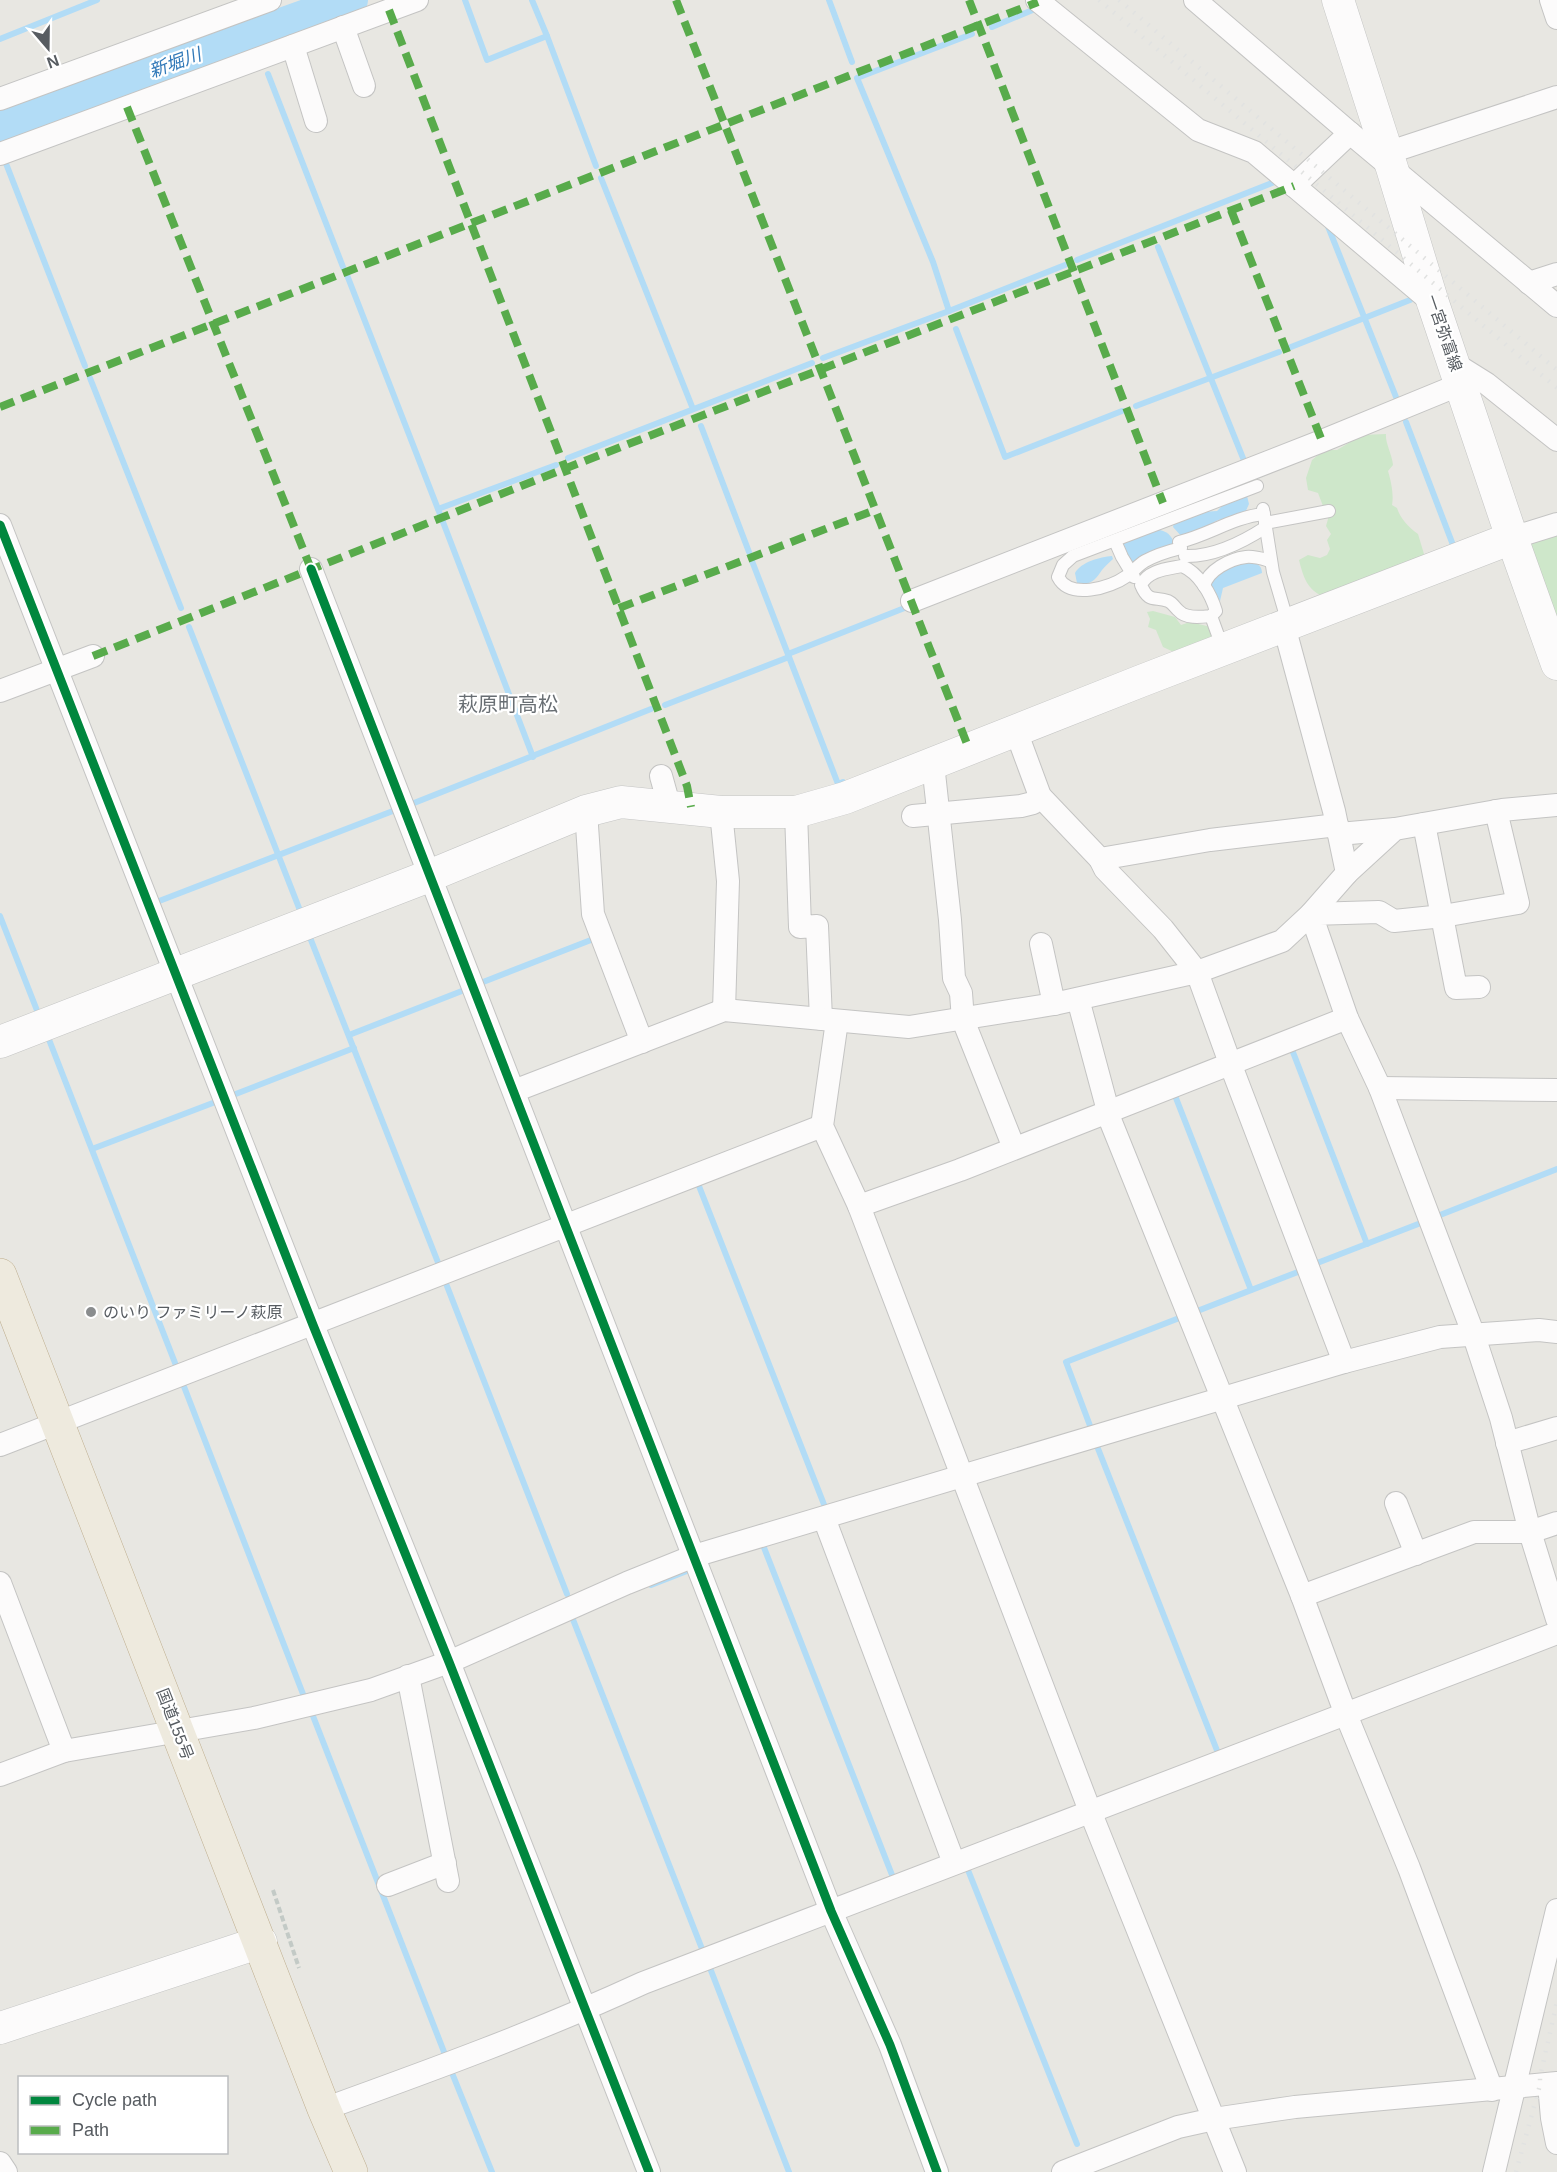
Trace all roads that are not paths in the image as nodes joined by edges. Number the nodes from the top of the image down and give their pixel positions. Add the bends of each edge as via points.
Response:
1 (417, 0) edge
2 (1039, 0) edge
3 (1195, 0) edge
4 (1338, 0) edge
5 (1551, 0) edge
6 (258, 2) edge
7 (1557, 18) edge
8 (344, 27) junction
9 (293, 46) junction
10 (364, 86) dead end
11 (1557, 97) edge
12 (0, 99) edge
13 (316, 121) dead end
14 (1350, 133) junction
15 (0, 154) edge
16 (1390, 160) junction
17 (1294, 186) junction
18 (1557, 274) edge
19 (1529, 283) junction
20 (1433, 303) junction
21 (1557, 306) edge
22 (1458, 374) junction
23 (1557, 440) edge
24 (1257, 486) dead end
25 (1329, 511) dead end
26 (1165, 515) junction
27 (1265, 518) junction
28 (1557, 524) edge
29 (0, 525) edge
30 (1512, 538) junction
31 (1115, 541) junction
32 (1183, 554) junction
33 (1270, 561) junction
34 (311, 569) dead end
35 (1131, 572) junction
36 (1143, 581) junction
37 (1204, 586) junction
38 (912, 601) dead end
39 (1211, 616) junction
40 (1286, 625) junction
41 (1223, 650) junction
42 (93, 656) dead end
43 (1557, 664) edge
44 (56, 669) junction
45 (0, 691) edge
46 (1016, 731) junction
47 (933, 764) junction
48 (1040, 796) junction
49 (1557, 805) edge
50 (586, 811) junction
51 (1496, 811) junction
52 (721, 812) junction
53 (796, 812) junction
54 (938, 814) junction
55 (914, 816) dead end
56 (1424, 824) junction
57 (1395, 829) junction
58 (1338, 830) junction
59 (1100, 859) junction
60 (1347, 873) junction
61 (429, 876) junction
62 (1311, 914) junction
63 (1443, 916) junction
64 (1041, 944) dead end
65 (1197, 972) junction
66 (175, 973) junction
67 (1479, 987) dead end
68 (1078, 999) junction
69 (1054, 1004) junction
70 (724, 1010) junction
71 (1347, 1018) junction
72 (829, 1020) junction
73 (963, 1020) junction
74 (0, 1042) edge
75 (642, 1042) junction
76 (1230, 1063) junction
77 (1380, 1088) junction
78 (1557, 1090) edge
79 (514, 1091) junction
80 (1109, 1111) junction
81 (822, 1126) junction
82 (1014, 1148) junction
83 (859, 1206) junction
84 (565, 1226) junction
85 (0, 1275) edge
86 (313, 1325) junction
87 (1557, 1332) edge
88 (1473, 1334) junction
89 (1344, 1362) junction
90 (1222, 1398) junction
91 (58, 1423) junction
92 (1557, 1428) edge
93 (1507, 1443) junction
94 (0, 1445) edge
95 (963, 1476) junction
96 (1396, 1503) dead end
97 (824, 1518) junction
98 (1557, 1524) edge
99 (1530, 1532) junction
100 (1416, 1554) junction
101 (694, 1556) junction
102 (0, 1583) edge
103 (1302, 1596) junction
104 (1557, 1619) edge
105 (1557, 1633) edge
106 (449, 1662) junction
107 (408, 1676) junction
108 (1345, 1712) junction
109 (178, 1730) junction
110 (64, 1751) junction
111 (0, 1775) edge
112 (1089, 1810) junction
113 (954, 1863) junction
114 (388, 1885) dead end
115 (1557, 1910) edge
116 (831, 1911) junction
117 (261, 1942) junction
118 (585, 2010) junction
119 (0, 2028) edge
120 (1553, 2083) edge
121 (1503, 2089) junction
122 (324, 2109) junction
123 (1214, 2119) junction
124 (1557, 2143) edge
125 (0, 2163) edge
126 (6, 2172) edge
127 (351, 2172) edge
128 (649, 2172) edge
129 (937, 2172) edge
130 (1063, 2172) edge
131 (1235, 2172) edge
132 (1494, 2172) edge

1 - 8 street
2 - 17 street via 1198,130 1254,152
3 - 14 street
4 - 16 street, 一宮弥富線
5 - 7 street
6 - 12 street
8 - 9 street
8 - 10 street
9 - 13 street
9 - 15 street
11 - 16 street
14 - 16 street
14 - 17 street
16 - 19 street
16 - 20 street, 一宮弥富線
17 - 20 street
18 - 19 street
19 - 21 street
20 - 22 street, 一宮弥富線
22 - 23 street via 1486,384
22 - 26 street
22 - 30 street, 一宮弥富線
24 - 26 lane
25 - 27 lane
26 - 31 lane
26 - 32 lane
26 - 38 street
27 - 32 lane via 1228,522 1201,537
27 - 32 lane via 1209,554
27 - 33 lane
28 - 30 street
29 - 44 street
30 - 40 street
30 - 43 street, 一宮弥富線
31 - 35 lane
31 - 35 lane via 1067,560 1059,571 1061,583 1086,591
32 - 35 lane via 1147,560
32 - 36 lane via 1182,566 1155,572
32 - 37 lane
33 - 37 lane via 1247,557 1234,560 1212,572
33 - 40 lane
34 - 61 street
35 - 36 lane
36 - 39 lane via 1144,593 1151,598 1168,600 1188,616
37 - 39 lane via 1216,611
39 - 41 lane
40 - 41 street
40 - 58 street
41 - 46 street
42 - 44 street
44 - 45 street
44 - 66 street
46 - 47 street
46 - 48 street
47 - 53 street
47 - 54 street
48 - 54 street via 1021,806
48 - 59 street
49 - 51 street
50 - 52 street via 663,790
50 - 61 street
50 - 75 street via 593,914
51 - 56 street
51 - 63 street via 1518,903
52 - 53 street
52 - 70 street via 728,881
53 - 72 street via 800,927 817,926
54 - 55 street
54 - 73 street via 954,978 961,993
56 - 57 street
56 - 63 street
57 - 58 street
57 - 60 street
58 - 59 street via 1210,840
58 - 60 street
59 - 65 street
60 - 62 street
61 - 66 street
61 - 79 street
62 - 63 street via 1379,912 1394,921
62 - 65 street via 1282,941
62 - 71 street
63 - 67 street via 1456,988
64 - 69 street
65 - 68 street
65 - 76 street
66 - 74 street
66 - 86 street
68 - 69 street
68 - 80 street
69 - 73 street
70 - 72 street
70 - 75 street
71 - 76 street
71 - 77 street
72 - 73 street via 909,1027
72 - 81 street
73 - 82 street
75 - 79 street
76 - 80 street
76 - 89 street
77 - 78 street
77 - 88 street
79 - 84 street
80 - 82 street
80 - 90 street
81 - 83 street
81 - 84 street
82 - 83 street
83 - 95 street
84 - 86 street
84 - 101 street
85 - 91 highway, 国道155号
86 - 91 street
86 - 106 street
87 - 88 street
88 - 89 street via 1440,1337
88 - 93 street
89 - 90 street
90 - 95 street
90 - 103 street
91 - 94 street
91 - 109 highway, 国道155号
92 - 93 street
93 - 99 street
95 - 97 street
95 - 112 street
96 - 100 street
97 - 101 street
97 - 113 street
98 - 99 street
99 - 100 street via 1474,1532
99 - 104 street
100 - 103 street
101 - 106 street
101 - 116 street
102 - 110 street
103 - 108 street
105 - 108 street
106 - 107 street
106 - 118 street
107 - 109 street via 371,1690 254,1718
107 - 114 street via 446,1872
108 - 112 street
108 - 121 street
109 - 110 street
109 - 117 highway, 国道155号
110 - 111 street
112 - 113 street
112 - 123 street
113 - 116 street
115 - 121 street via 1521,2065
116 - 118 street via 643,1983
116 - 129 street via 890,2045
117 - 119 street
117 - 122 highway, 国道155号
118 - 122 street
118 - 128 street
120 - 121 street
120 - 124 street via 1552,2118
121 - 123 street via 1295,2107
121 - 132 street
122 - 127 highway, 国道155号
123 - 130 street via 1178,2127
123 - 131 street
125 - 126 street

